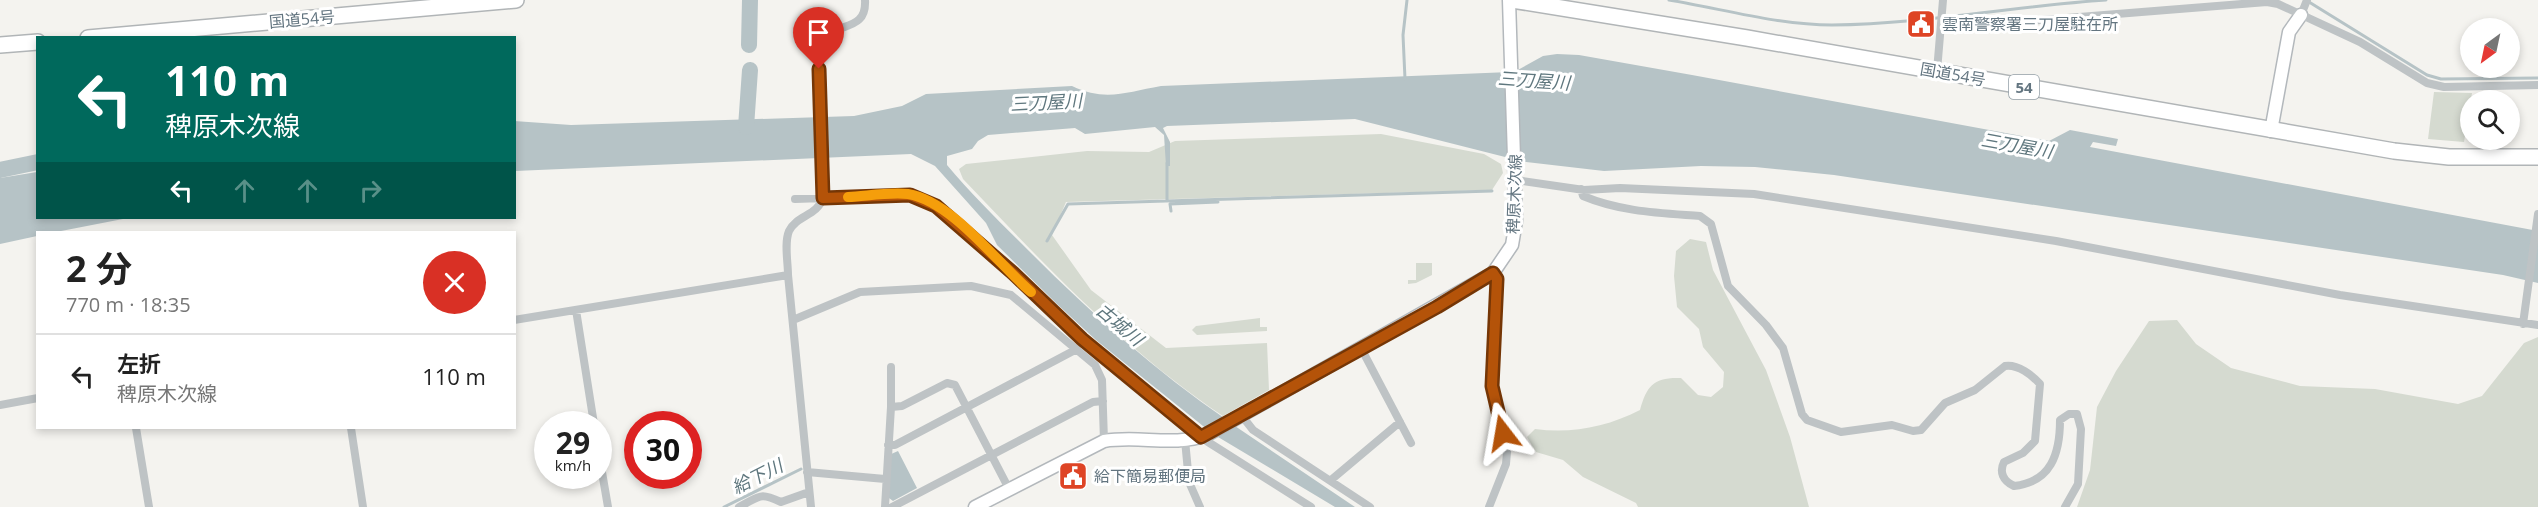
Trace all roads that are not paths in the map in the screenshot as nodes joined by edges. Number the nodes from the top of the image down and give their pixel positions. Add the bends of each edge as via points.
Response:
1 (516, 0) edge
2 (865, 0) edge
3 (1510, 0) edge
4 (1943, 0) edge
5 (2307, 0) edge
6 (409, 5) edge
7 (2301, 15) junction
8 (1942, 26) junction
9 (107, 36) edge
10 (36, 42) edge
11 (0, 45) edge
12 (1937, 71) junction
13 (2538, 85) edge
14 (2271, 131) junction
15 (2538, 157) edge
16 (1516, 177) junction
17 (1581, 189) junction
18 (823, 196) junction
19 (795, 199) dead end
20 (2538, 214) edge
21 (1493, 273) junction
22 (788, 275) junction
23 (576, 310) junction
24 (516, 320) edge
25 (793, 320) junction
26 (2523, 322) junction
27 (2538, 325) edge
28 (1360, 348) junction
29 (1077, 349) junction
30 (891, 367) dead end
31 (36, 398) edge
32 (1103, 401) junction
33 (0, 405) edge
34 (891, 407) junction
35 (967, 407) junction
36 (592, 411) edge
37 (1238, 418) junction
38 (1400, 422) junction
39 (135, 429) edge
40 (351, 429) edge
41 (1204, 436) junction
42 (1185, 440) junction
43 (1104, 441) junction
44 (1411, 443) dead end
45 (888, 445) junction
46 (992, 455) junction
47 (807, 472) junction
48 (885, 479) junction
49 (1331, 480) junction
50 (605, 489) edge
51 (1009, 489) junction
52 (809, 492) junction
53 (1305, 506) edge
54 (149, 507) edge
55 (363, 507) edge
56 (608, 507) edge
57 (739, 507) edge
58 (811, 507) edge
59 (885, 507) edge
60 (892, 507) edge
61 (975, 507) edge
62 (1200, 507) edge
63 (1370, 507) edge
64 (1489, 507) edge
65 (2065, 507) edge

1 - 6 highway, 国道54号
2 - 18 street via 857,21 826,32 818,47
3 - 12 highway, 国道54号 / 54
3 - 16 main road, 稗原木次線
4 - 8 street
5 - 7 street
6 - 9 highway, 国道54号
7 - 8 street via 2267,2
7 - 13 street via 2360,42 2427,83 2475,87
7 - 14 main road via 2289,32
8 - 12 street
10 - 11 highway
12 - 14 highway, 国道54号 / 54
14 - 15 highway, 国道54号 / 54 via 2427,155
16 - 17 street
16 - 21 main road, 稗原木次線 via 1515,233 1506,256
17 - 26 street via 1754,194 2056,240 2340,295
17 - 65 street via 1583,196 1615,206 1706,219 1728,286 1783,348 1802,414 1815,424 1841,432 1892,425 1921,430 1945,403 1975,390 2005,366 2018,367 2036,378 2040,384 2035,441 2023,453 2004,462 2001,470 2003,478 2014,486 2038,480 2050,466 2058,444 2060,420 2077,414 2081,429 2078,484
18 - 19 street
18 - 22 street via 818,209 790,230
18 - 41 street via 910,195 936,206 1082,339
20 - 26 street
21 - 28 main road, 稗原木次線
21 - 64 street via 1497,279 1492,386 1507,452
22 - 23 street
22 - 25 street
23 - 24 street
23 - 36 street
25 - 29 street via 860,292 983,287 1011,295
25 - 47 street
26 - 27 street
28 - 37 main road, 稗原木次線
28 - 38 street
29 - 32 street via 1099,372
29 - 35 street
30 - 34 street
31 - 33 street
32 - 43 street
32 - 46 street via 1093,402
34 - 35 street via 902,406 950,382
34 - 45 street
35 - 45 street via 895,445
35 - 46 street
37 - 41 main road, 稗原木次線
37 - 49 street
38 - 44 street
38 - 49 street
39 - 54 street
40 - 55 street
41 - 42 main road, 稗原木次線
41 - 53 street
42 - 43 main road, 稗原木次線 via 1125,437
42 - 62 street via 1189,482
43 - 51 main road, 稗原木次線
45 - 48 street
46 - 51 street
46 - 60 street
47 - 48 street
47 - 52 street
48 - 59 street
49 - 63 street
50 - 56 street
51 - 61 main road, 稗原木次線
52 - 57 street via 782,502 762,495
52 - 58 street

